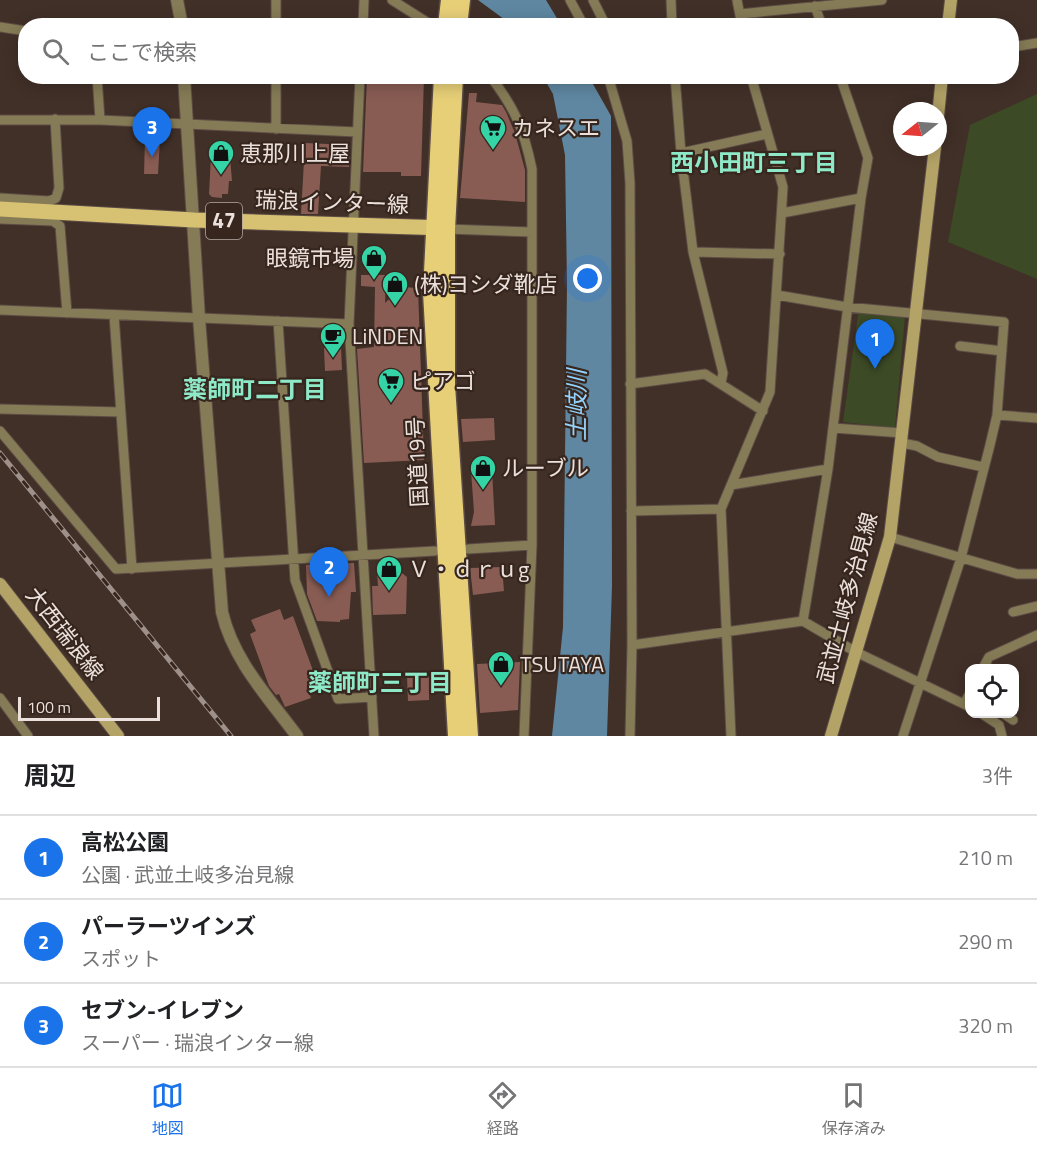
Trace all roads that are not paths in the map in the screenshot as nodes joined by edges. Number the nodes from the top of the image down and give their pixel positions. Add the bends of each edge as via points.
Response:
1 (177, 0) edge
2 (276, 0) edge
3 (364, 0) edge
4 (392, 0) edge
5 (449, 0) edge
6 (462, 0) edge
7 (570, 0) edge
8 (593, 0) edge
9 (671, 0) edge
10 (738, 0) edge
11 (882, 0) edge
12 (951, 0) edge
13 (815, 6) junction
14 (740, 14) junction
15 (180, 18) edge
16 (276, 18) edge
17 (363, 18) edge
18 (420, 18) edge
19 (447, 18) edge
20 (460, 18) edge
21 (580, 18) edge
22 (602, 18) edge
23 (672, 18) edge
24 (741, 18) edge
25 (819, 18) edge
26 (949, 18) edge
27 (0, 27) edge
28 (18, 30) edge
29 (1037, 43) edge
30 (1019, 45) edge
31 (98, 84) edge
32 (184, 84) edge
33 (276, 84) edge
34 (360, 84) edge
35 (442, 84) edge
36 (454, 84) edge
37 (496, 84) edge
38 (611, 84) edge
39 (676, 84) edge
40 (753, 84) edge
41 (844, 84) edge
42 (941, 84) edge
43 (939, 102) edge
44 (0, 120) edge
45 (55, 120) junction
46 (100, 120) junction
47 (187, 125) junction
48 (276, 129) junction
49 (357, 132) junction
50 (767, 134) junction
51 (681, 153) junction
52 (934, 156) edge
53 (0, 198) edge
54 (861, 198) junction
55 (0, 209) edge
56 (782, 213) junction
57 (0, 219) edge
58 (194, 220) junction
59 (353, 226) junction
60 (440, 228) junction
61 (532, 232) junction
62 (693, 252) junction
63 (780, 254) junction
64 (777, 295) junction
65 (847, 307) junction
66 (0, 310) edge
67 (916, 312) junction
68 (67, 313) junction
69 (114, 315) junction
70 (199, 318) junction
71 (278, 321) junction
72 (349, 324) junction
73 (960, 346) dead end
74 (1002, 351) junction
75 (721, 383) junction
76 (630, 384) junction
77 (0, 409) edge
78 (763, 411) junction
79 (121, 412) junction
80 (997, 415) junction
81 (1037, 418) edge
82 (833, 428) junction
83 (0, 431) edge
84 (903, 438) junction
85 (982, 467) junction
86 (828, 469) junction
87 (731, 485) junction
88 (721, 509) junction
89 (631, 511) junction
90 (890, 537) junction
91 (532, 544) junction
92 (468, 549) dead end
93 (435, 551) dead end
94 (363, 556) junction
95 (961, 558) junction
96 (293, 559) junction
97 (217, 564) junction
98 (132, 569) junction
99 (1037, 574) edge
100 (0, 584) edge
101 (1037, 606) edge
102 (1013, 612) dead end
103 (803, 621) junction
104 (726, 632) junction
105 (1037, 635) edge
106 (632, 645) junction
107 (856, 652) junction
108 (986, 664) edge
109 (918, 684) junction
110 (372, 697) junction
111 (0, 698) edge
112 (965, 704) edge
113 (988, 718) edge
114 (1010, 718) edge
115 (1013, 720) dead end
116 (28, 736) edge
117 (118, 736) edge
118 (297, 736) edge
119 (374, 736) edge
120 (456, 736) edge
121 (470, 736) edge
122 (524, 736) edge
123 (630, 736) edge
124 (731, 736) edge
125 (831, 736) edge
126 (903, 736) edge
127 (1002, 736) edge

1 - 15 street
2 - 16 street
3 - 17 street
4 - 18 street
5 - 19 highway
6 - 20 highway
7 - 21 street
8 - 22 street
9 - 23 street
10 - 14 street
11 - 13 street
12 - 26 main road
13 - 14 street
13 - 25 street
14 - 24 street
27 - 28 street
29 - 30 street
31 - 46 street
32 - 47 street
33 - 48 street
34 - 49 street
35 - 60 highway, 国道19号
36 - 60 highway, 国道19号
37 - 61 street via 513,107 528,146
38 - 76 street via 628,152
39 - 51 street
40 - 50 street
41 - 54 street via 868,158
42 - 43 main road
44 - 45 street
45 - 46 street
45 - 53 street via 59,188 56,198
46 - 47 street
47 - 48 street
47 - 58 street
48 - 49 street
49 - 59 street
50 - 51 street
50 - 56 street via 783,187
51 - 62 street
52 - 67 main road, 武並土岐多治見線
54 - 56 street
54 - 65 street
55 - 58 main road, 瑞浪インター線 / 47
56 - 63 street
57 - 68 street via 53,221 60,226
58 - 59 main road, 瑞浪インター線 / 47
58 - 70 street
59 - 60 main road, 瑞浪インター線 / 47
59 - 72 street
60 - 61 street
60 - 120 highway, 国道19号 via 433,362
60 - 121 highway, 国道19号
61 - 91 street
62 - 63 street
62 - 75 street via 723,372
63 - 64 street
64 - 65 street
64 - 78 street via 770,392
65 - 67 street
65 - 82 street
66 - 68 street
67 - 74 street via 1001,321 1005,326
67 - 84 main road, 武並土岐多治見線
68 - 69 street
69 - 70 street
69 - 79 street
70 - 71 street
70 - 97 street
71 - 72 street
71 - 96 street
72 - 94 street
73 - 74 street
74 - 80 street
75 - 76 street via 705,374
75 - 78 street
76 - 89 street
77 - 79 street
78 - 87 street
79 - 98 street
80 - 81 street
80 - 85 street
82 - 84 street
82 - 86 street
83 - 98 street via 116,569
84 - 85 street via 938,457
84 - 90 main road, 武並土岐多治見線
85 - 95 street
86 - 87 street
86 - 103 street
87 - 88 street
88 - 89 street
88 - 104 street
89 - 106 street
90 - 95 street
90 - 107 main road, 武並土岐多治見線
91 - 92 street
91 - 122 street
93 - 94 street
94 - 96 street
94 - 110 street
95 - 99 street via 1017,574
95 - 109 street
96 - 97 street
96 - 110 street via 295,580 338,699
97 - 98 street
97 - 118 street via 227,635 237,655
100 - 117 main road, 大西瑞浪線
101 - 102 street
103 - 104 street
103 - 107 street
104 - 106 street
104 - 124 street
105 - 108 street via 989,657
106 - 123 street
107 - 109 street
107 - 125 main road, 武並土岐多治見線
109 - 112 street
109 - 126 street
110 - 119 street
111 - 116 street
113 - 127 street via 999,725
114 - 115 street

